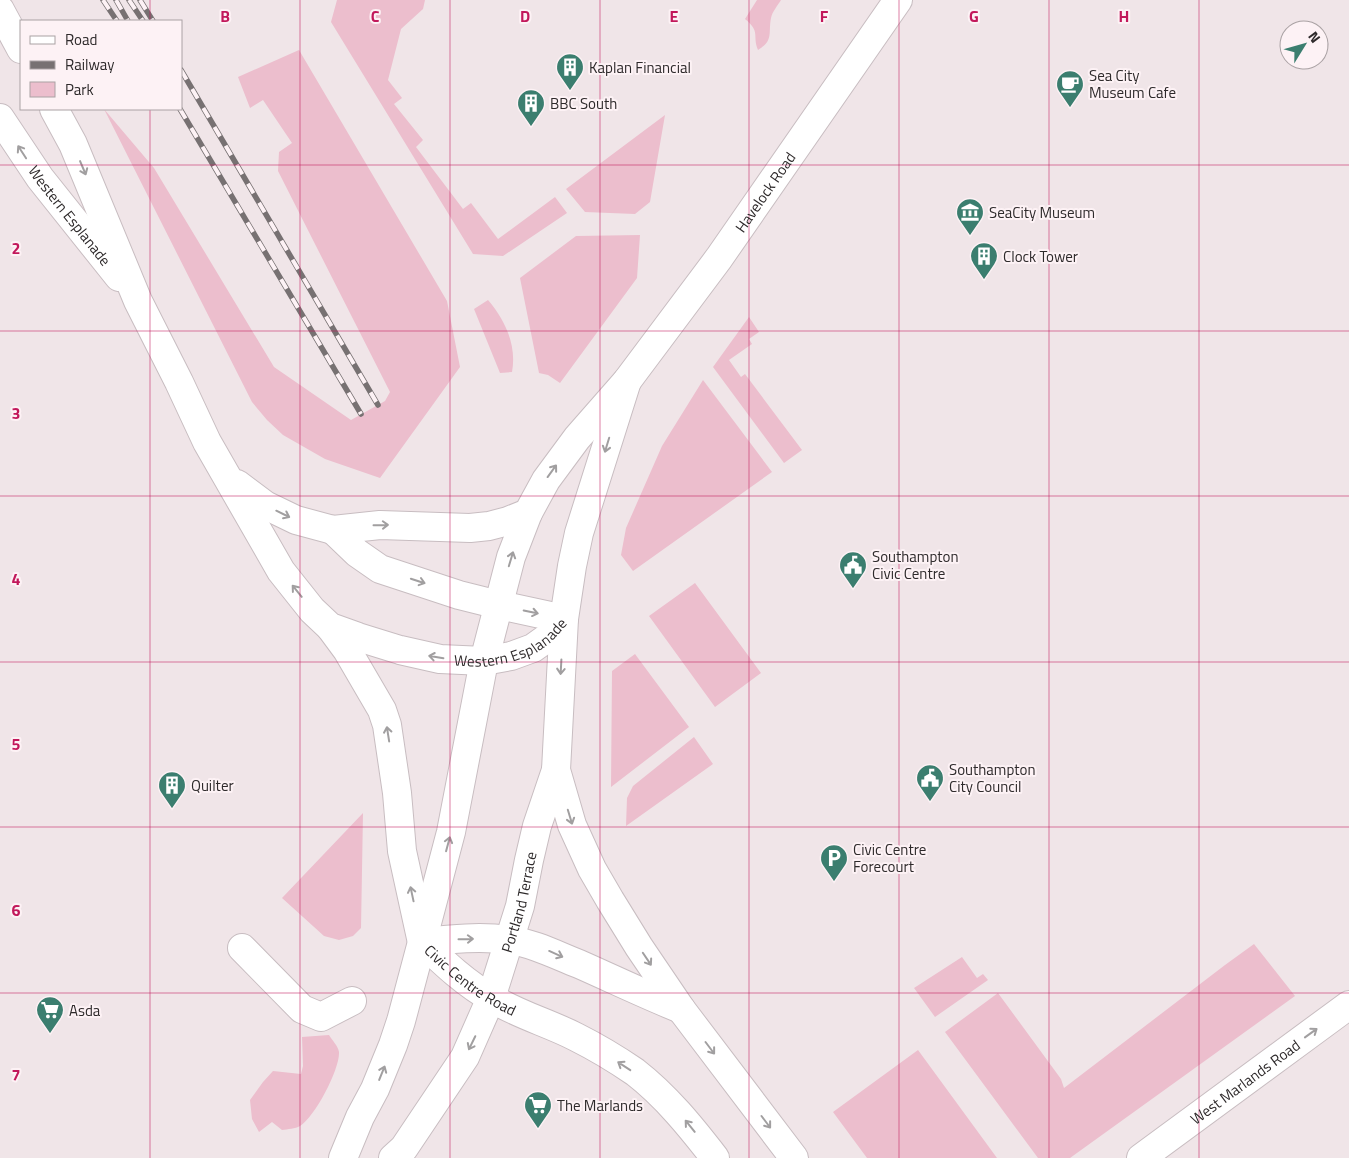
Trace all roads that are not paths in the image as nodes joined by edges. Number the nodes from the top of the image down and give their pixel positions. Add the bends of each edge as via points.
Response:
1 (898, 0) edge
2 (0, 10) edge
3 (20, 47) edge
4 (55, 110) edge
5 (2, 123) edge
6 (138, 301) junction
7 (626, 381) junction
8 (228, 477) junction
9 (528, 514) junction
10 (333, 530) junction
11 (499, 605) junction
12 (564, 619) junction
13 (330, 627) junction
14 (484, 660) junction
15 (556, 770) junction
16 (510, 940) junction
17 (422, 942) junction
18 (242, 948) dead end
19 (491, 998) junction
20 (352, 1001) dead end
21 (1349, 1005) edge
22 (681, 1009) junction
23 (343, 1158) edge
24 (393, 1158) edge
25 (715, 1158) edge
26 (794, 1158) edge
27 (1141, 1158) edge

1 - 7 street, Havelock Road via 719,258
2 - 3 street
4 -> 6 street, Western Esplanade via 73,144
6 -> 5 street, Western Esplanade via 40,178
6 - 8 street, Western Esplanade via 207,442
9 -> 7 street, Havelock Road via 546,480
7 -> 12 street, Havelock Road via 580,533
8 -> 10 street, Western Esplanade via 265,505 296,520
13 -> 8 street, Western Esplanade via 281,571
10 -> 9 street via 380,525 470,528 489,526
11 -> 9 street, Havelock Road via 511,557
10 -> 11 street, Western Esplanade via 357,553 380,568
11 -> 12 street, Western Esplanade
11 - 14 street
12 - 14 street, Western Esplanade via 533,648 511,656
12 -> 15 street, Portland Terrace
14 -> 13 street, Western Esplanade via 440,658 400,650
17 -> 13 street via 402,851 387,725 382,710
17 -> 14 street via 451,832
15 - 16 street, Portland Terrace via 537,826
15 -> 22 street via 572,825 592,868
17 -> 16 street, Civic Centre Road
16 - 19 street, Portland Terrace
16 -> 22 street, Civic Centre Road via 539,947
17 - 19 street, Civic Centre Road via 449,968
23 -> 17 street via 393,1045
18 - 20 street via 302,1009 321,1017
19 -> 24 street, Portland Terrace via 465,1056 404,1148
25 -> 19 street, Civic Centre Road via 684,1119 635,1073 575,1036
27 -> 21 street, West Marlands Road
22 -> 26 street

